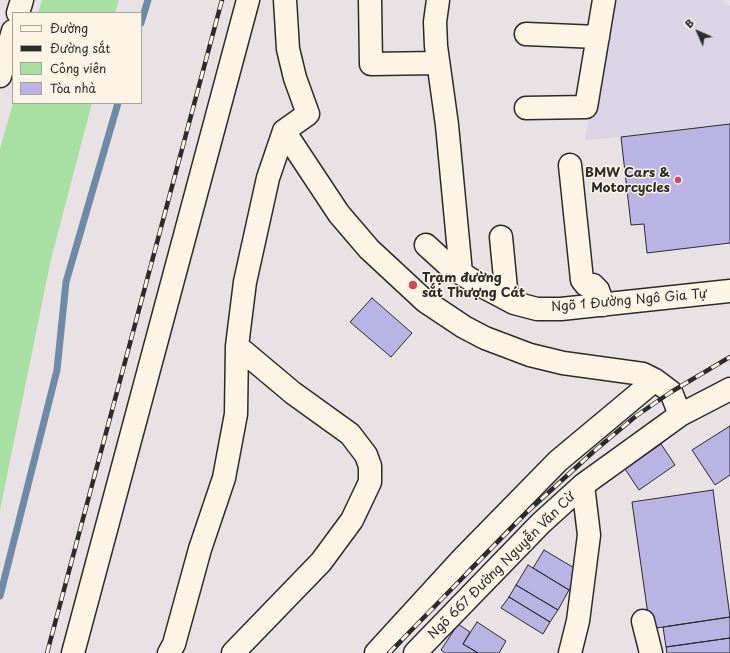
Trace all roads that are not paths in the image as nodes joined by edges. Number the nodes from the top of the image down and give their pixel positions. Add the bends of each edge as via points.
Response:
1 (22, 0) edge
2 (248, 0) edge
3 (285, 0) edge
4 (370, 0) edge
5 (438, 0) edge
6 (604, 0) edge
7 (18, 12) edge
8 (12, 34) edge
9 (526, 34) dead end
10 (598, 37) junction
11 (437, 63) junction
12 (0, 76) edge
13 (526, 108) dead end
14 (284, 131) junction
15 (570, 165) dead end
16 (501, 237) dead end
17 (426, 245) dead end
18 (461, 273) junction
19 (730, 291) edge
20 (507, 299) junction
21 (603, 305) junction
22 (237, 346) junction
23 (655, 380) junction
24 (730, 389) edge
25 (680, 415) junction
26 (584, 485) junction
27 (643, 621) dead end
28 (418, 651) edge
29 (73, 653) edge
30 (169, 653) edge
31 (233, 653) edge
32 (376, 653) edge
33 (570, 653) edge
34 (651, 653) edge

1 - 7 street
2 - 29 street
3 - 14 street via 288,49 308,114
4 - 11 street via 371,64
5 - 11 street via 435,22
6 - 10 street
8 - 12 street
9 - 10 street
10 - 13 street via 586,107
11 - 18 street via 447,125
14 - 22 street via 268,178 245,282
14 - 23 street via 339,214 369,249 425,301 485,338 530,355 563,363 631,371
15 - 21 street via 582,280 586,285 594,285
16 - 20 street
17 - 18 street, Ngõ 1 Đường Ngô Gia Tự via 449,266
18 - 20 street, Ngõ 1 Đường Ngô Gia Tự
19 - 21 street, Ngõ 1 Đường Ngô Gia Tự
20 - 21 street, Ngõ 1 Đường Ngô Gia Tự via 537,309
22 - 30 street via 236,414 224,478 200,549 174,644
22 - 31 street via 293,393 350,434 366,455 370,466 370,482 352,520 321,562
23 - 25 street via 671,392
23 - 32 street via 558,462 463,558
24 - 25 street, Ngõ 667 Đường Nguyễn Văn Cừ
25 - 26 street, Ngõ 667 Đường Nguyễn Văn Cừ
26 - 28 street, Ngõ 667 Đường Nguyễn Văn Cừ via 541,523
26 - 33 street via 589,535 578,621
27 - 34 street

